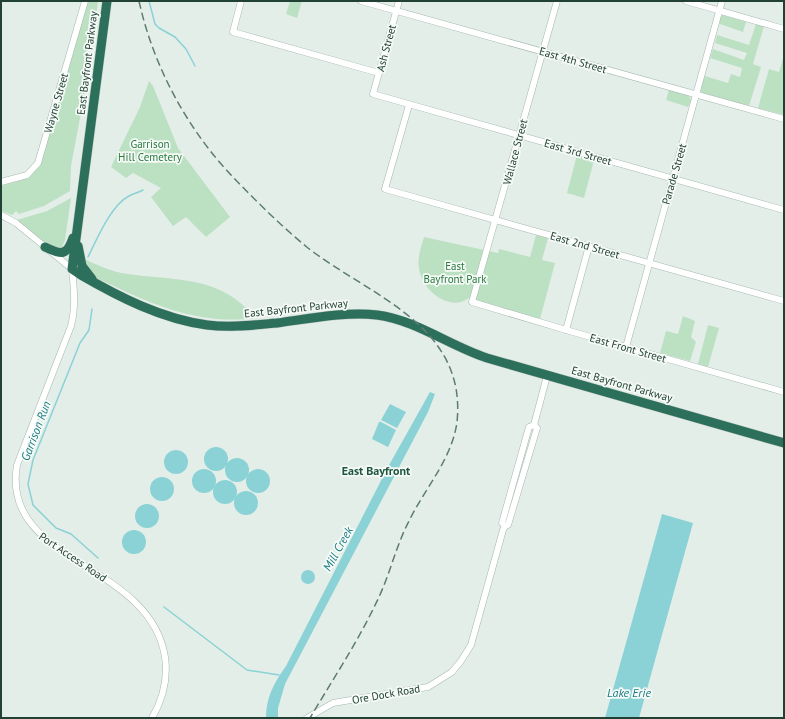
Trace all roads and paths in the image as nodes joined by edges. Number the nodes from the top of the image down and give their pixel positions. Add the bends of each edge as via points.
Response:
1 (85, 1) edge
2 (107, 1) edge
3 (241, 1) edge
4 (361, 1) edge
5 (399, 1) edge
6 (557, 1) edge
7 (686, 1) edge
8 (722, 1) edge
9 (720, 10) junction
10 (396, 11) junction
11 (784, 29) edge
12 (543, 52) junction
13 (379, 73) junction
14 (373, 94) joint
15 (696, 94) junction
16 (409, 105) junction
17 (784, 119) edge
18 (519, 136) junction
19 (673, 179) junction
20 (1, 182) edge
21 (784, 210) edge
22 (1, 215) edge
23 (496, 220) junction
24 (77, 225) junction
25 (589, 246) junction
26 (45, 247) junction
27 (648, 263) junction
28 (72, 269) junction
29 (99, 285) junction
30 (784, 301) edge
31 (472, 302) joint
32 (566, 330) junction
33 (626, 347) junction
34 (547, 376) junction
35 (784, 392) edge
36 (784, 442) edge
37 (152, 718) edge
38 (307, 718) edge

1 - 20 street, Wayne Street via 38,163 27,175
2 - 24 highway, East Bayfront Parkway
3 - 13 street via 233,32
4 - 10 street, East 4th Street
5 - 10 street, Ash Street
6 - 12 street, Wallace Street
7 - 9 street
8 - 9 street, Parade Street
9 - 11 street
9 - 15 street, Parade Street
10 - 12 street, East 4th Street
10 - 13 street, Ash Street
12 - 15 street, East 4th Street
12 - 18 street, Wallace Street
13 - 14 street, Ash Street
14 - 16 street, East 3rd Street
15 - 17 street, East 4th Street
15 - 19 street, Parade Street
16 - 18 street, East 3rd Street
16 - 23 street, East 2nd Street via 385,189
18 - 19 street, East 3rd Street
18 - 23 street, Wallace Street
19 - 21 street, East 3rd Street
19 - 27 street, Parade Street
22 - 26 street
23 - 25 street, East 2nd Street
23 - 31 street, Wallace Street
24 - 26 highway via 70,247 65,252 57,253
24 - 28 highway, East Bayfront Parkway
24 - 29 highway via 82,266
25 - 27 street, East 2nd Street
25 - 32 street
26 - 28 street
27 - 30 street, East 2nd Street
27 - 33 street, Parade Street
28 - 29 highway, East Bayfront Parkway
28 - 37 street, Port Access Road via 72,321 19,458 15,476 15,495 21,512 36,532 128,595 153,623 163,648 166,670 161,699
29 - 34 highway, East Bayfront Parkway via 160,313 207,325 250,326 354,314 386,316 415,326 473,354
31 - 32 street, East Front Street
32 - 33 street, East Front Street
33 - 35 street, East Front Street
34 - 36 highway, East Bayfront Parkway
34 - 38 street, Ore Dock Road via 526,465 508,525 504,526 473,640 467,653 452,672 428,687 333,704

